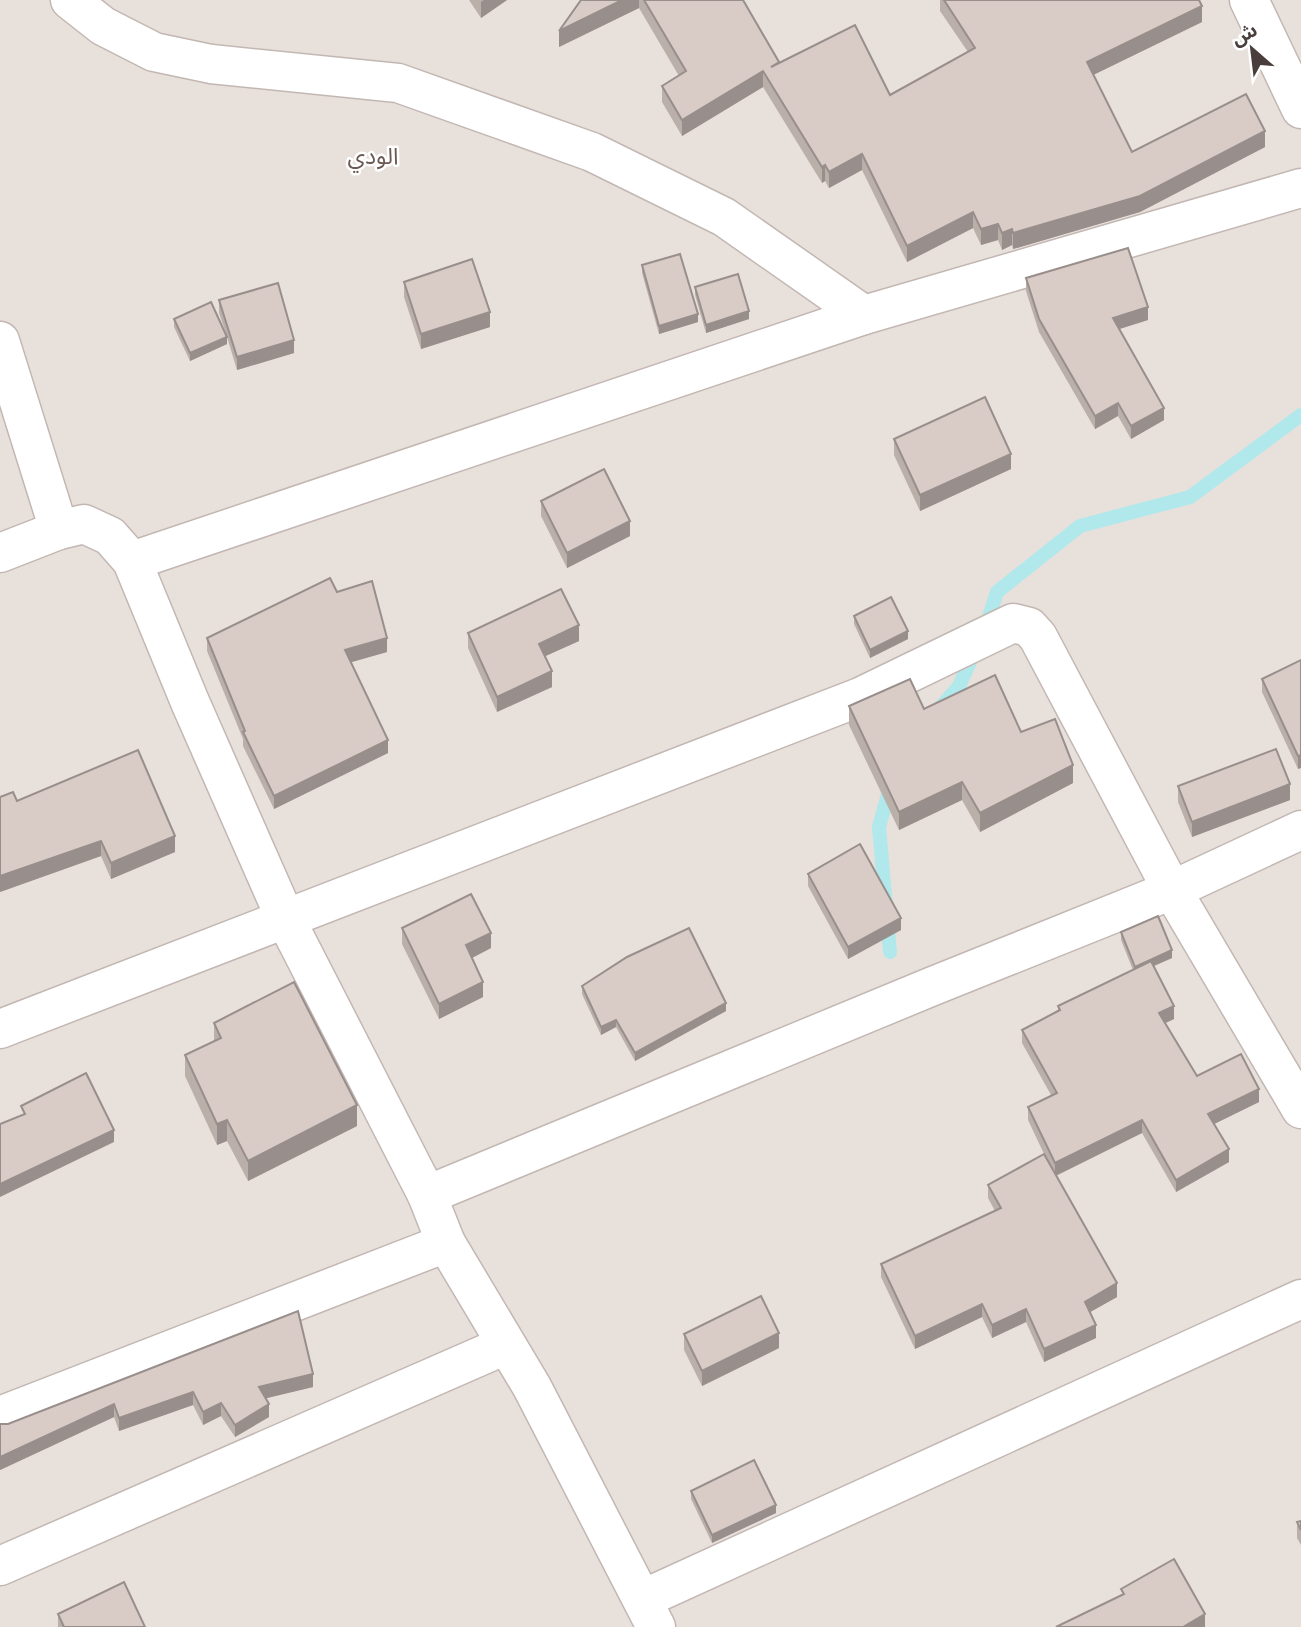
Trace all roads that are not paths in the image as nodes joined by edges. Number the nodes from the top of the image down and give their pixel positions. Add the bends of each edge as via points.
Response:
1 (71, 0) edge
2 (1249, 0) edge
3 (1301, 109) edge
4 (1301, 188) edge
5 (864, 315) junction
6 (0, 341) edge
7 (59, 530) junction
8 (0, 553) edge
9 (132, 561) junction
10 (1301, 830) edge
11 (1172, 890) junction
12 (286, 920) junction
13 (0, 1030) edge
14 (1301, 1109) edge
15 (427, 1195) junction
16 (446, 1243) junction
17 (1301, 1299) edge
18 (506, 1345) junction
19 (0, 1416) edge
20 (0, 1566) edge
21 (649, 1613) edge

1 - 5 street via 103,26 154,52 211,64 398,83 592,152 724,217
2 - 3 street
4 - 5 street
5 - 9 street
6 - 7 street
7 - 8 street
7 - 9 street via 84,524 110,536
9 - 12 street
10 - 11 street
11 - 12 street via 1038,637 1029,627 1013,623 860,697
11 - 14 street
11 - 15 street
12 - 13 street
12 - 15 street
15 - 16 street
16 - 18 street
16 - 19 street
17 - 21 street
18 - 20 street
18 - 21 street

